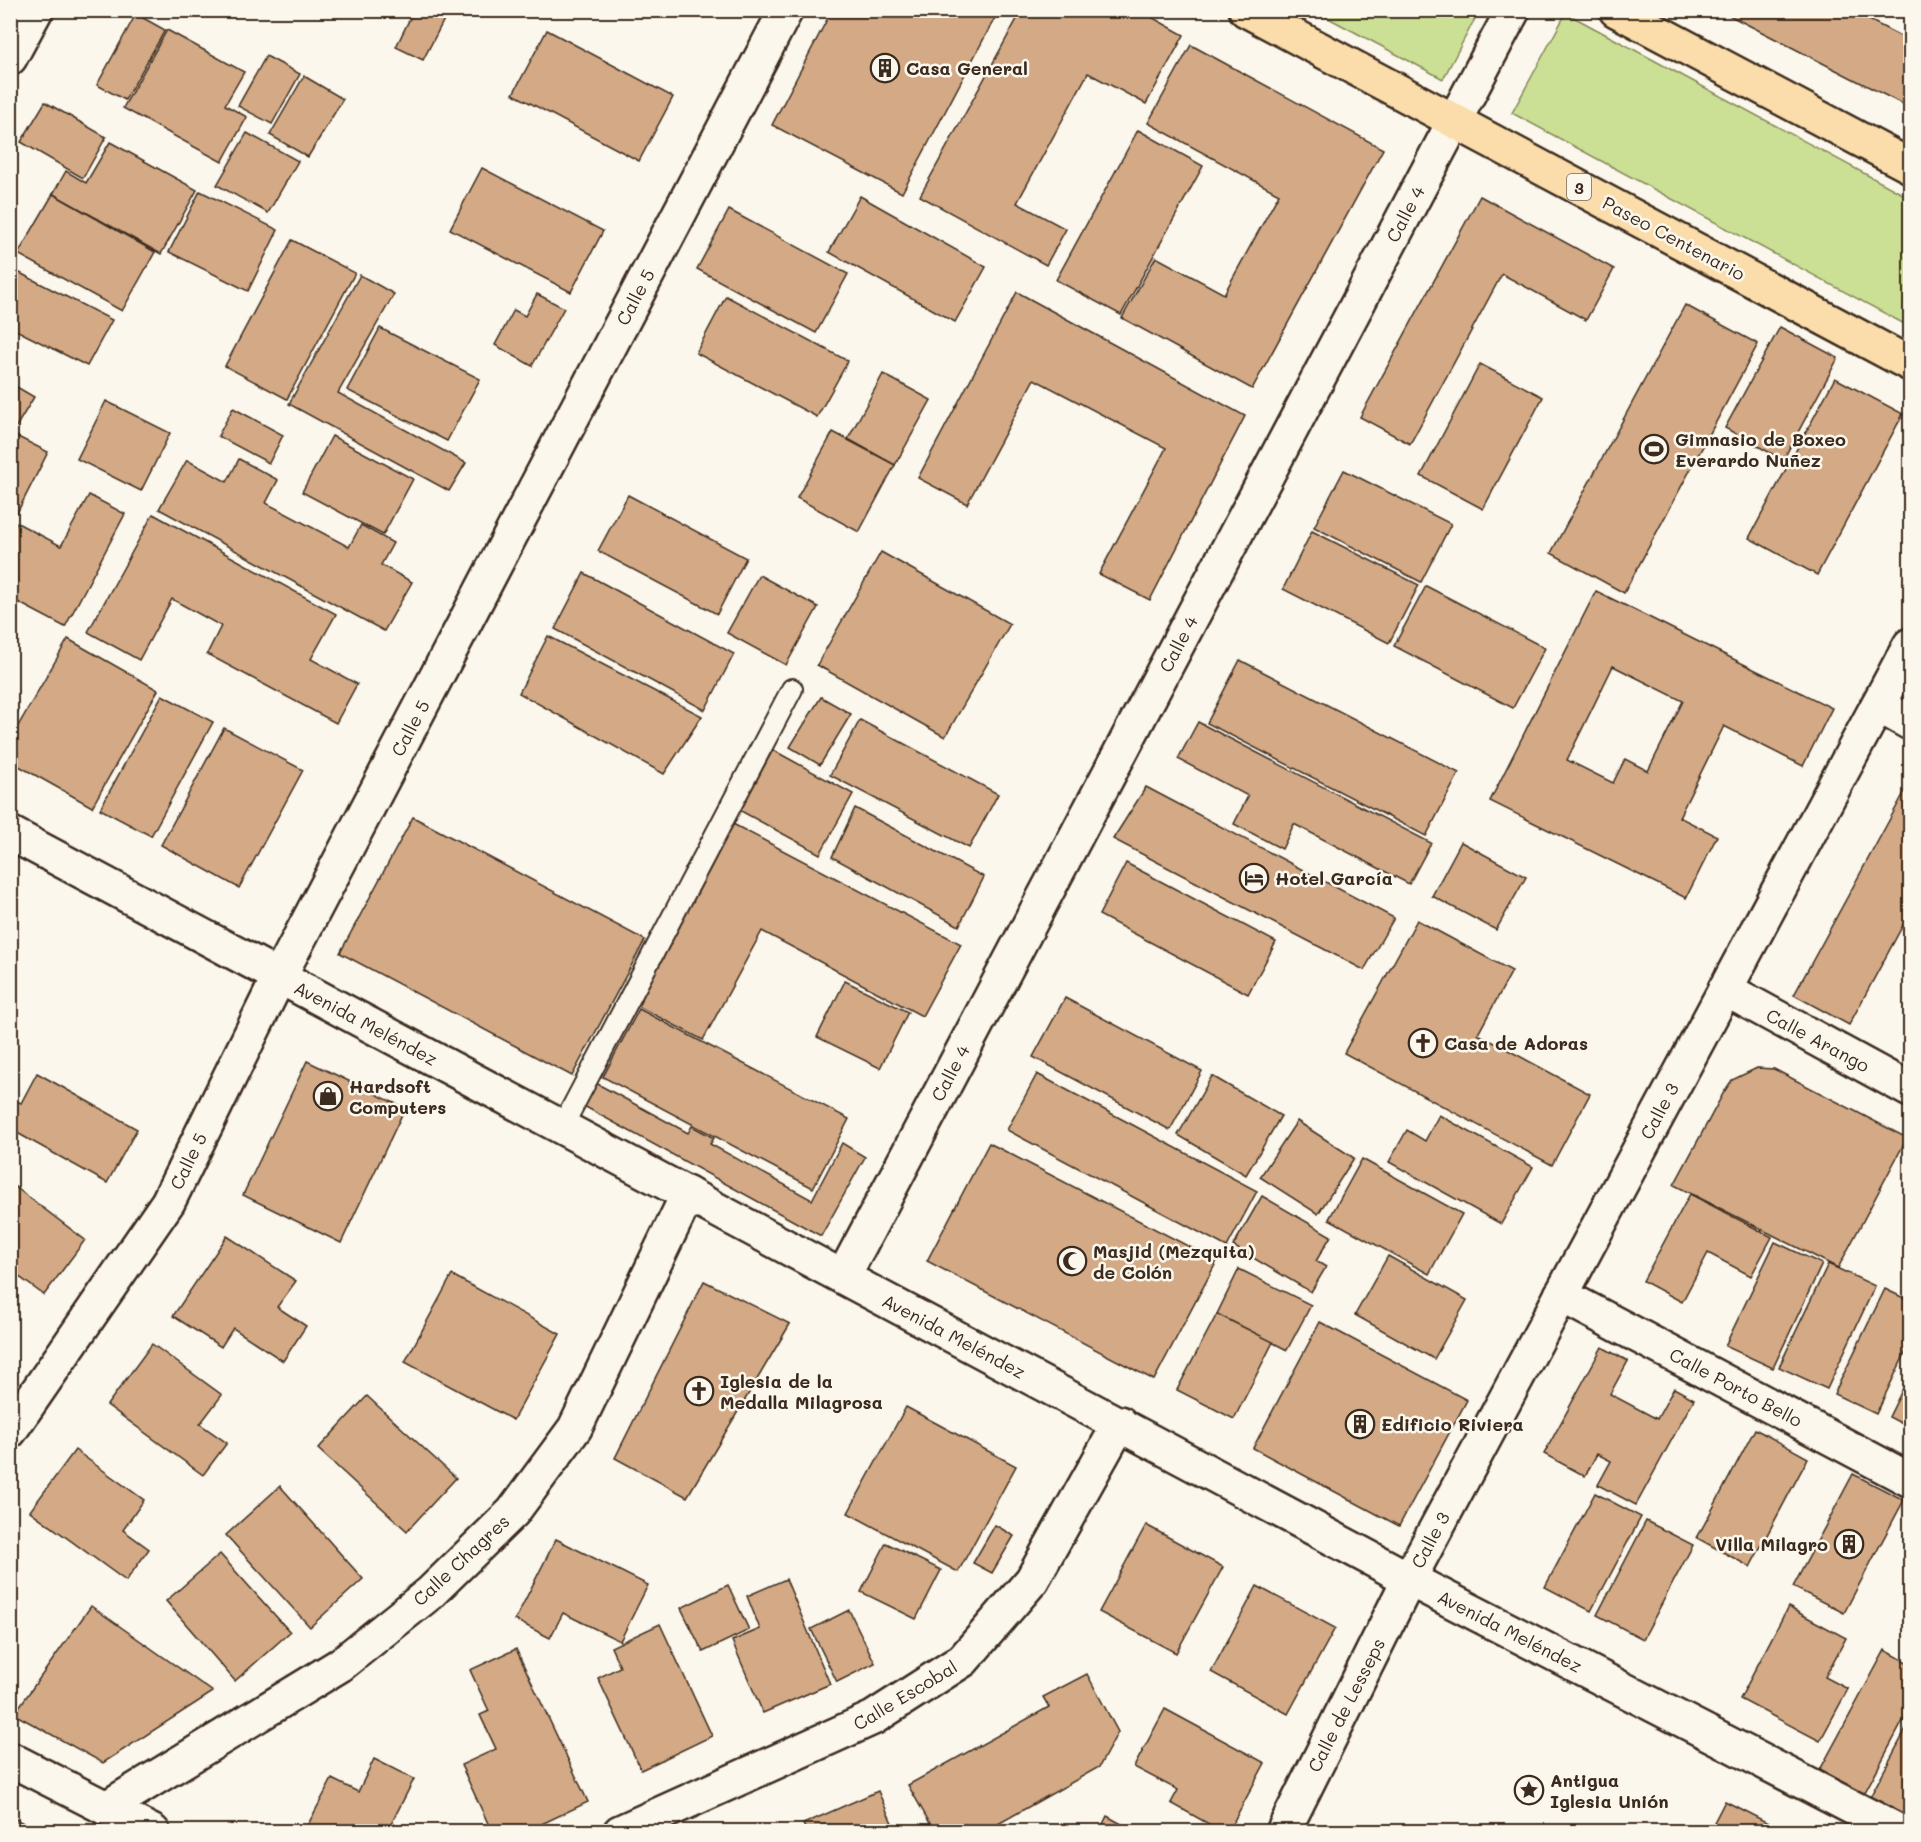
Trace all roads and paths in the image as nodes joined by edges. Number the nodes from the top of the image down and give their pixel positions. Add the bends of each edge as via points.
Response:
1 (36, 10) edge
2 (786, 10) edge
3 (1246, 10) edge
4 (1513, 10) edge
5 (1616, 10) edge
6 (10, 58) edge
7 (1454, 121) junction
8 (1911, 166) edge
9 (1911, 364) edge
10 (1911, 645) edge
11 (792, 689) dead end
12 (1878, 705) junction
13 (1911, 723) edge
14 (10, 833) edge
15 (279, 977) junction
16 (1725, 989) junction
17 (1911, 1090) edge
18 (562, 1127) junction
19 (688, 1194) junction
20 (843, 1277) junction
21 (1561, 1295) junction
22 (1120, 1423) junction
23 (10, 1431) edge
24 (1911, 1480) edge
25 (1409, 1579) junction
26 (10, 1759) edge
27 (106, 1808) junction
28 (153, 1832) edge
29 (620, 1832) edge
30 (1283, 1832) edge
31 (1900, 1832) edge

1 - 6 street
2 - 15 street, Calle 5
3 - 7 main road, Paseo Centenario / 3
4 - 7 street, Calle 4
5 - 8 main road
7 - 9 main road, Paseo Centenario / 3
7 - 20 street, Calle 4
10 - 12 street, Calle 3
11 - 18 lane
12 - 13 street
12 - 16 street, Calle 3
14 - 15 street, Avenida Meléndez
15 - 18 street, Avenida Meléndez
15 - 23 street, Calle 5 via 168,1202
16 - 17 street, Calle Arango
16 - 21 street, Calle 3
18 - 19 street, Avenida Meléndez
19 - 20 street, Avenida Meléndez
19 - 27 street, Calle Chagres via 575,1428 513,1512 430,1593 340,1665
20 - 22 street, Avenida Meléndez
21 - 24 street, Calle Porto Bello
21 - 25 street, Calle 3
22 - 25 street, Avenida Meléndez
22 - 29 street, Calle Escobal via 1032,1580 963,1660 873,1718
25 - 30 street, Calle de Lesseps
25 - 31 street, Avenida Meléndez
26 - 27 street
27 - 28 street

